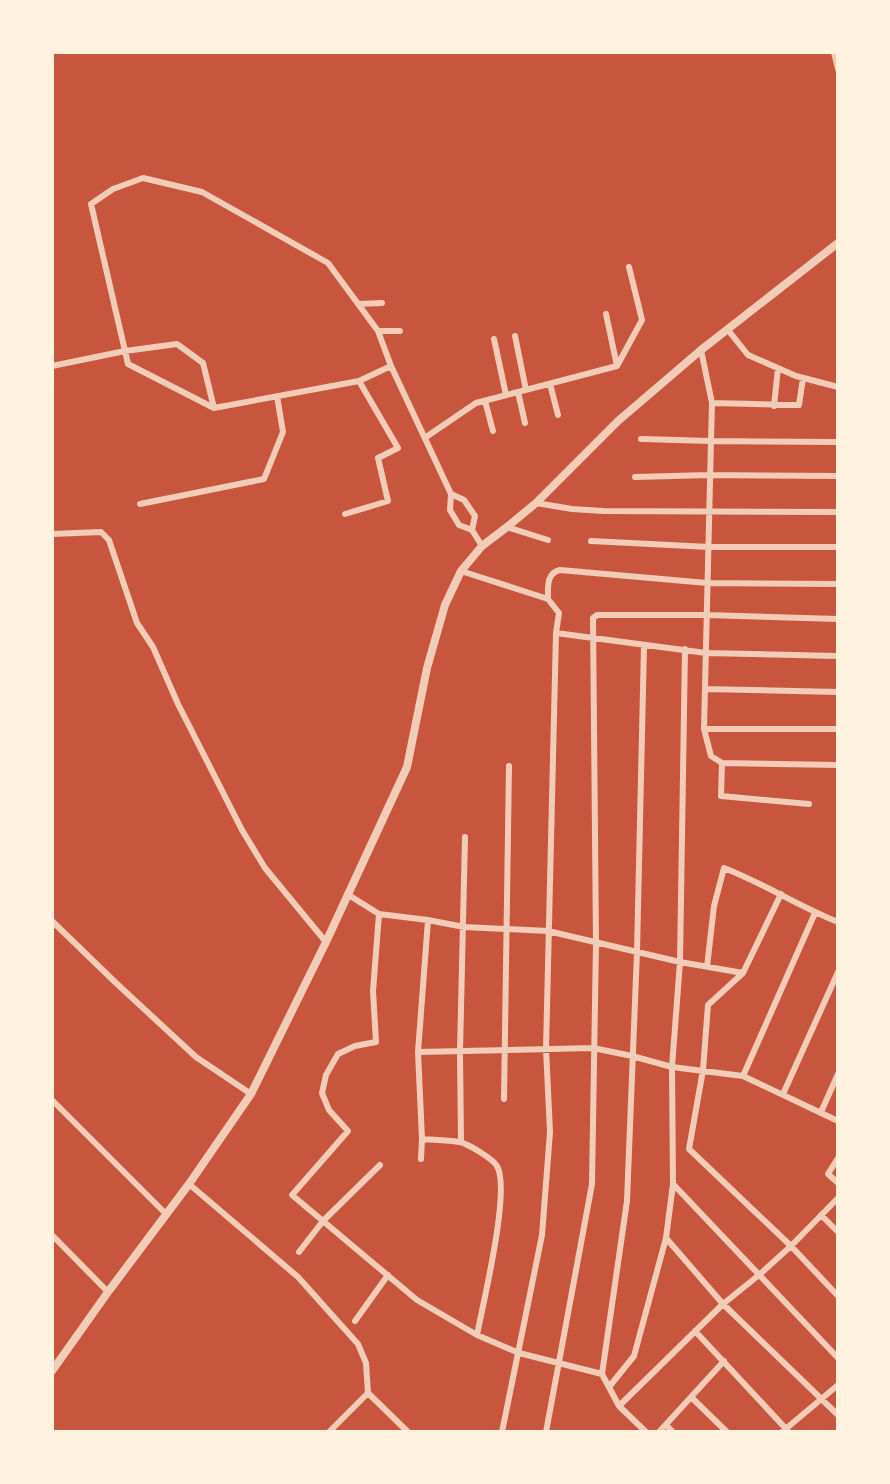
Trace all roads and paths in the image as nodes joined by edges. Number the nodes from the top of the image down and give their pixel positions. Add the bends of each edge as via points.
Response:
1 (834, 52) edge
2 (837, 69) edge
3 (837, 243) edge
4 (629, 267) dead end
5 (382, 303) dead end
6 (359, 304) junction
7 (606, 314) dead end
8 (728, 330) junction
9 (378, 331) junction
10 (400, 331) dead end
11 (515, 336) dead end
12 (494, 339) dead end
13 (701, 350) junction
14 (125, 351) junction
15 (52, 366) edge
16 (391, 366) junction
17 (617, 366) junction
18 (777, 368) junction
19 (803, 378) junction
20 (359, 381) junction
21 (550, 384) junction
22 (837, 387) edge
23 (526, 390) junction
24 (518, 392) junction
25 (506, 395) junction
26 (277, 396) junction
27 (485, 401) junction
28 (712, 403) junction
29 (774, 406) junction
30 (214, 408) junction
31 (558, 415) dead end
32 (525, 423) dead end
33 (493, 431) dead end
34 (426, 437) junction
35 (641, 440) dead end
36 (711, 441) junction
37 (837, 442) edge
38 (709, 475) junction
39 (837, 476) edge
40 (635, 477) dead end
41 (451, 494) junction
42 (536, 503) junction
43 (140, 504) dead end
44 (710, 511) junction
45 (837, 512) edge
46 (345, 514) dead end
47 (507, 527) junction
48 (472, 530) junction
49 (52, 534) edge
50 (548, 540) dead end
51 (591, 541) dead end
52 (482, 546) junction
53 (709, 547) junction
54 (837, 547) edge
55 (461, 571) junction
56 (707, 583) junction
57 (837, 584) edge
58 (548, 599) junction
59 (706, 615) junction
60 (837, 620) edge
61 (556, 633) junction
62 (594, 639) junction
63 (644, 646) junction
64 (685, 649) junction
65 (705, 653) junction
66 (837, 656) edge
67 (705, 689) junction
68 (837, 692) edge
69 (704, 729) junction
70 (837, 729) edge
71 (722, 763) junction
72 (837, 765) edge
73 (509, 766) dead end
74 (809, 804) dead end
75 (465, 837) dead end
76 (347, 894) junction
77 (781, 894) junction
78 (815, 913) junction
79 (379, 914) junction
80 (428, 920) junction
81 (52, 921) edge
82 (837, 922) edge
83 (464, 927) junction
84 (506, 929) junction
85 (548, 931) junction
86 (326, 942) junction
87 (596, 943) junction
88 (637, 952) junction
89 (680, 962) junction
90 (707, 967) junction
91 (837, 972) edge
92 (743, 973) junction
93 (593, 1048) junction
94 (546, 1049) junction
95 (503, 1051) junction
96 (418, 1052) junction
97 (460, 1052) junction
98 (633, 1056) junction
99 (672, 1067) junction
100 (703, 1070) junction
101 (837, 1074) edge
102 (743, 1076) junction
103 (251, 1094) junction
104 (783, 1094) junction
105 (504, 1098) dead end
106 (52, 1100) edge
107 (821, 1112) junction
108 (837, 1121) edge
109 (422, 1139) junction
110 (461, 1142) junction
111 (837, 1158) edge
112 (421, 1159) dead end
113 (380, 1165) dead end
114 (837, 1183) edge
115 (189, 1184) junction
116 (673, 1184) junction
117 (837, 1198) edge
118 (167, 1215) junction
119 (821, 1215) junction
120 (323, 1221) junction
121 (837, 1232) edge
122 (52, 1235) edge
123 (666, 1238) junction
124 (791, 1246) junction
125 (299, 1252) dead end
126 (388, 1275) junction
127 (759, 1275) junction
128 (108, 1292) junction
129 (837, 1296) edge
130 (723, 1304) junction
131 (356, 1321) dead end
132 (695, 1331) junction
133 (477, 1335) junction
134 (519, 1353) junction
135 (837, 1358) edge
136 (724, 1361) junction
137 (558, 1363) junction
138 (52, 1371) edge
139 (602, 1374) junction
140 (837, 1385) edge
141 (609, 1387) junction
142 (368, 1393) junction
143 (691, 1398) junction
144 (820, 1399) junction
145 (619, 1406) junction
146 (837, 1415) edge
147 (666, 1425) junction
148 (786, 1430) edge
149 (329, 1431) edge
150 (408, 1431) edge
151 (502, 1431) edge
152 (546, 1431) edge
153 (646, 1431) edge
154 (659, 1431) edge
155 (673, 1431) edge
156 (727, 1431) edge

1 - 2 street
3 - 8 street
4 - 17 street via 642,320
5 - 6 street
6 - 9 street
6 - 14 street via 328,263 202,192 143,178 113,189 91,204
7 - 17 street
8 - 13 street
8 - 18 street via 748,355
9 - 10 street
9 - 16 street
11 - 23 street
12 - 25 street
13 - 28 street
13 - 42 street via 618,421
14 - 15 street
14 - 30 street via 128,364
14 - 30 street via 177,344 202,363
16 - 20 street
16 - 34 street
17 - 21 street
18 - 19 street
18 - 29 street
19 - 22 street
19 - 29 street via 800,405
20 - 26 street
20 - 46 street via 398,448 378,458 387,501
21 - 23 street
21 - 31 street
23 - 24 street
24 - 25 street
24 - 32 street
25 - 27 street
26 - 30 street
26 - 43 street via 283,432 264,479
27 - 33 street
27 - 34 street
28 - 29 street
28 - 36 street
34 - 41 street
35 - 36 street
36 - 37 street
36 - 38 street
38 - 39 street
38 - 40 street
38 - 44 street
41 - 48 street via 450,510 459,525
41 - 48 street via 464,500 475,516
42 - 44 street via 603,511
42 - 47 street
44 - 45 street
44 - 53 street
47 - 50 street
47 - 52 street
48 - 52 street
49 - 86 street via 101,532 109,540 137,623 153,647 242,830 265,868
51 - 53 street
52 - 55 street
53 - 54 street
53 - 56 street
55 - 58 street
55 - 76 street via 445,605 427,668 407,767
56 - 57 street
56 - 58 street via 560,570 551,574
56 - 59 street
58 - 61 street via 559,613
59 - 60 street
59 - 62 street via 597,615 592,623
59 - 65 street
61 - 62 street
61 - 85 street
62 - 63 street
62 - 87 street
63 - 64 street
63 - 88 street
64 - 65 street
64 - 89 street
65 - 66 street
65 - 67 street
67 - 68 street
67 - 69 street
69 - 70 street
69 - 71 street via 711,756
71 - 72 street
71 - 74 street via 721,796
73 - 84 street
75 - 83 street
76 - 79 street
76 - 86 street
77 - 78 street
77 - 90 street via 724,867 714,906
77 - 92 street
78 - 82 street
78 - 102 street
79 - 80 street
79 - 120 street via 373,991 376,1042 338,1054 326,1075 322,1093 329,1110 348,1131 292,1195
80 - 83 street
80 - 96 street
81 - 103 street via 196,1057
83 - 84 street
83 - 97 street
84 - 85 street
84 - 95 street
85 - 87 street
85 - 94 street
86 - 103 street
87 - 88 street
87 - 93 street
88 - 89 street
88 - 98 street
89 - 90 street
89 - 99 street
90 - 92 street
91 - 104 street
92 - 100 street via 708,1005
93 - 94 street
93 - 98 street
93 - 137 street via 592,1184
94 - 95 street
94 - 134 street via 550,1132 542,1235
95 - 97 street
95 - 105 street
96 - 97 street
96 - 109 street
97 - 110 street
98 - 99 street
98 - 139 street via 627,1201
99 - 100 street
99 - 116 street
100 - 102 street
100 - 124 street via 688,1149
101 - 107 street
102 - 104 street
103 - 115 street
104 - 107 street
106 - 118 street
107 - 108 street
109 - 110 street
109 - 112 street
110 - 133 street via 489,1158 501,1175 500,1214
111 - 114 street via 828,1174
113 - 120 street
115 - 118 street
115 - 142 street via 298,1277 358,1344 366,1363
116 - 123 street
116 - 127 street
117 - 119 street
118 - 128 street
119 - 121 street
119 - 124 street
120 - 125 street
120 - 126 street
122 - 128 street
123 - 130 street
123 - 141 street via 634,1356
124 - 127 street
124 - 129 street
126 - 131 street
126 - 133 street via 417,1300
127 - 130 street
127 - 135 street
128 - 138 street
130 - 132 street
130 - 144 street
132 - 136 street
132 - 145 street
133 - 134 street
134 - 137 street
134 - 151 street
136 - 143 street
136 - 148 street
137 - 139 street
137 - 152 street
139 - 141 street
140 - 144 street
141 - 145 street
142 - 149 street
142 - 150 street
143 - 147 street
143 - 156 street
144 - 146 street
144 - 148 street
145 - 153 street
147 - 154 street
147 - 155 street

